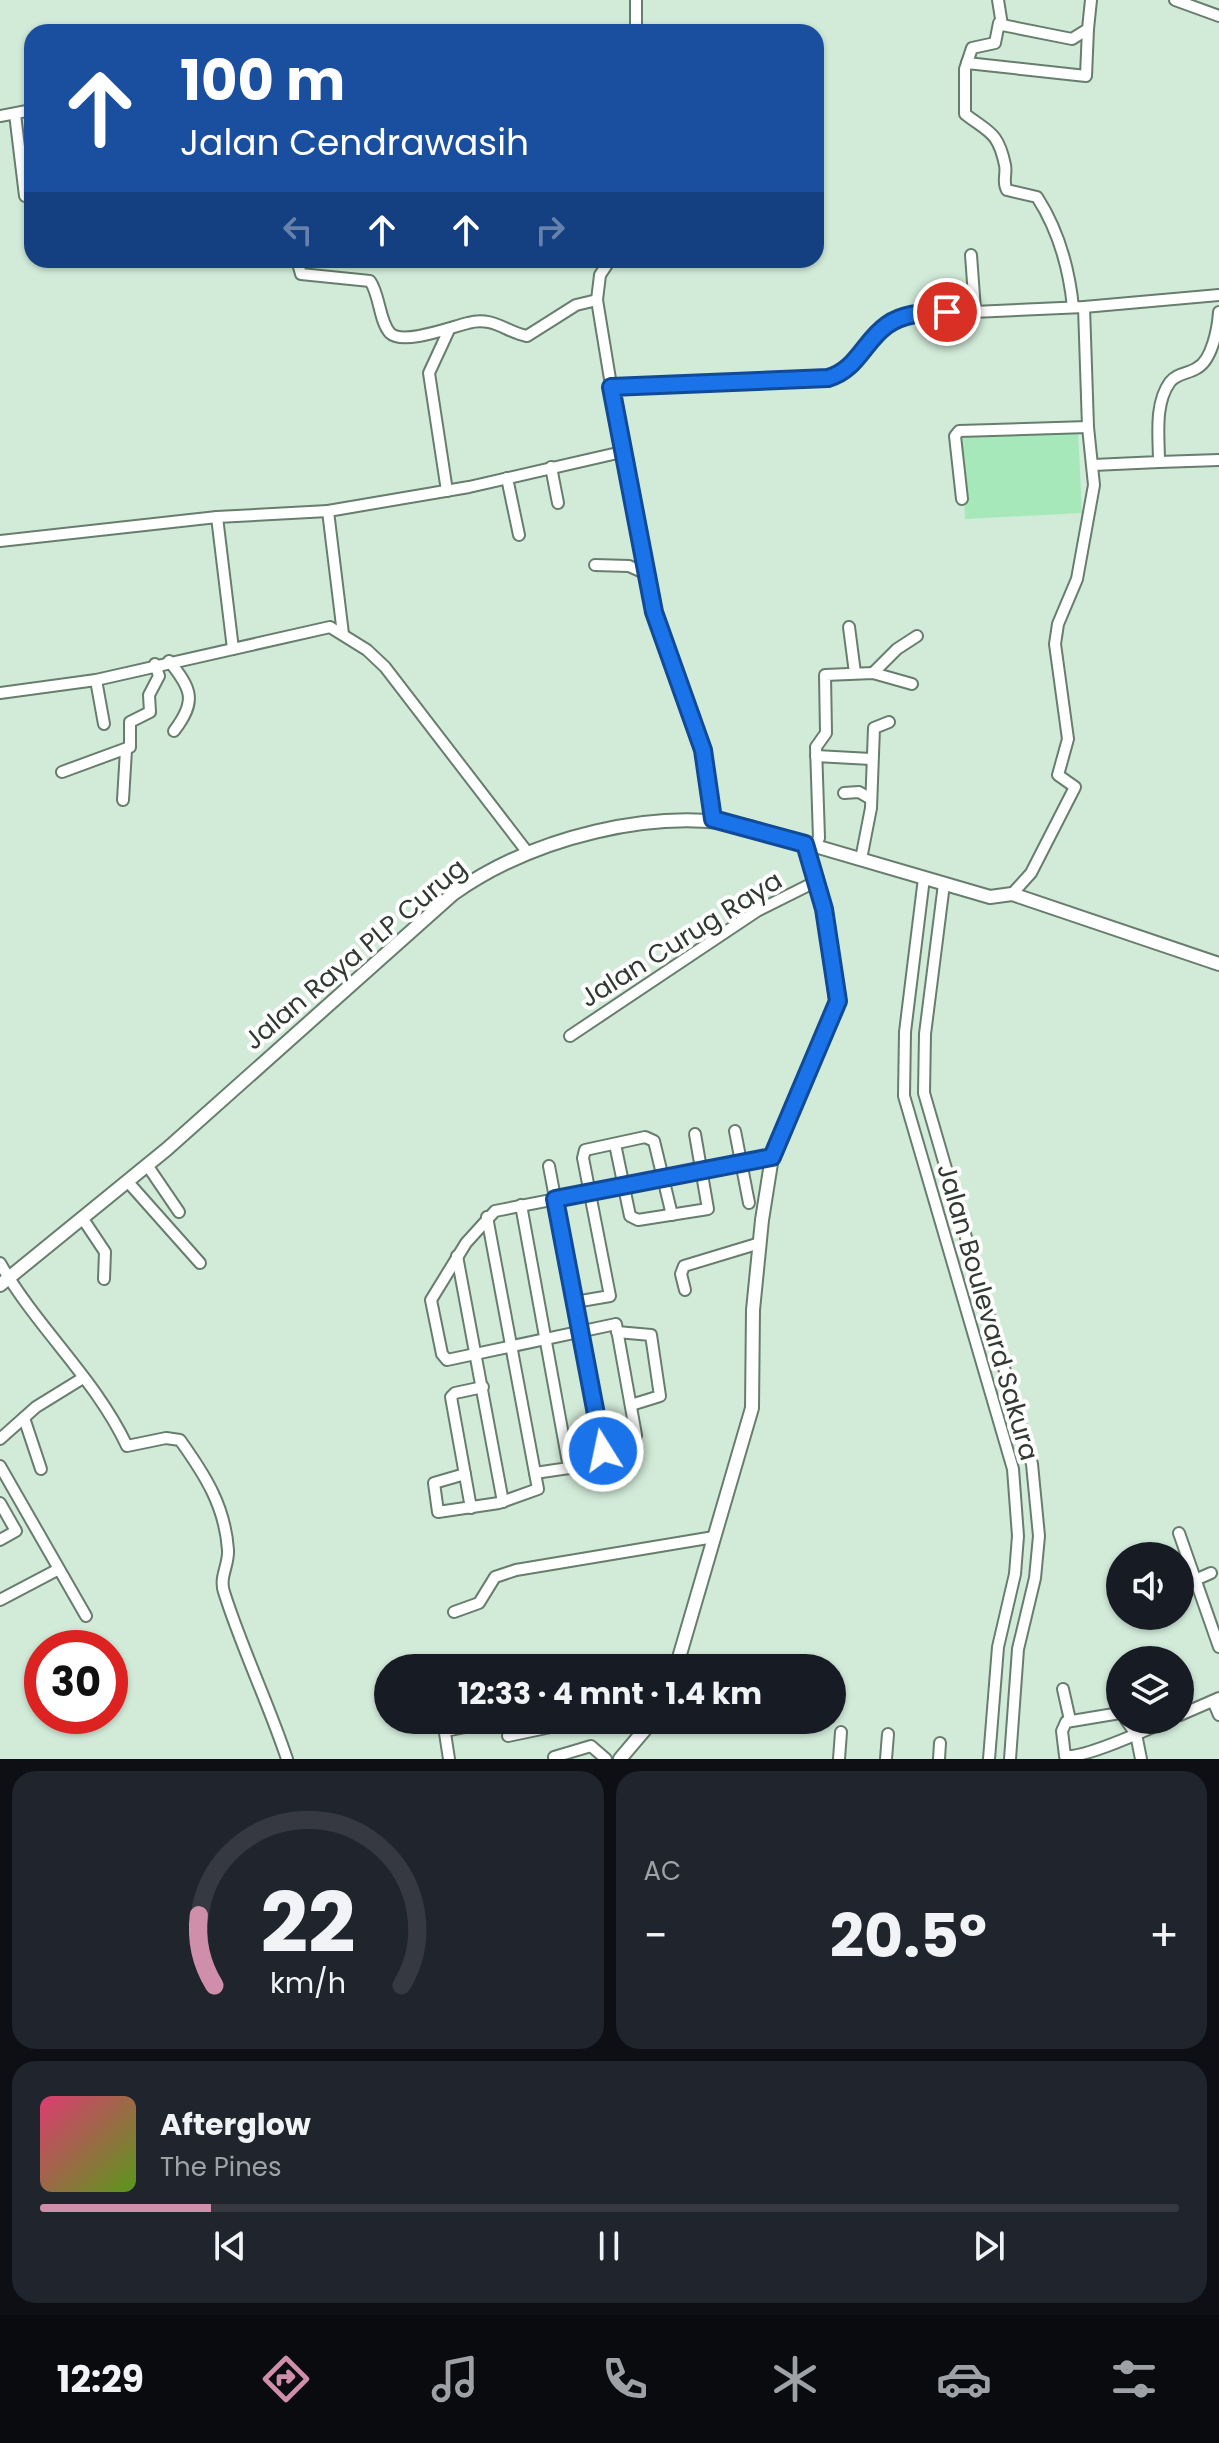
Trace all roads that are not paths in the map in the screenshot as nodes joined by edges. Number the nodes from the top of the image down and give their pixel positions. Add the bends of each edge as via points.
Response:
1 (636, 0) edge
2 (998, 0) edge
3 (1091, 0) edge
4 (1175, 0) edge
5 (1219, 16) edge
6 (999, 23) junction
7 (636, 24) edge
8 (1088, 29) junction
9 (967, 63) junction
10 (24, 112) edge
11 (15, 114) junction
12 (0, 116) edge
13 (24, 188) edge
14 (971, 255) dead end
15 (299, 268) edge
16 (605, 268) edge
17 (1219, 295) edge
18 (597, 300) junction
19 (1079, 307) junction
20 (975, 310) junction
21 (1219, 312) edge
22 (1218, 326) edge
23 (448, 332) junction
24 (611, 387) junction
25 (1088, 427) junction
26 (622, 452) junction
27 (1219, 460) edge
28 (1159, 462) junction
29 (1093, 465) junction
30 (551, 467) junction
31 (507, 478) junction
32 (447, 491) junction
33 (962, 499) dead end
34 (558, 503) dead end
35 (328, 511) junction
36 (217, 517) junction
37 (519, 535) dead end
38 (0, 541) edge
39 (595, 565) dead end
40 (647, 574) junction
41 (849, 627) dead end
42 (343, 634) junction
43 (917, 636) dead end
44 (233, 649) junction
45 (169, 661) junction
46 (155, 664) junction
47 (855, 673) junction
48 (873, 673) junction
49 (96, 680) junction
50 (912, 684) dead end
51 (0, 693) edge
52 (889, 722) dead end
53 (104, 724) dead end
54 (174, 731) dead end
55 (126, 750) junction
56 (816, 756) junction
57 (871, 759) junction
58 (62, 772) dead end
59 (844, 793) dead end
60 (871, 799) junction
61 (123, 800) dead end
62 (713, 819) junction
63 (810, 845) junction
64 (528, 853) junction
65 (861, 859) junction
66 (924, 878) junction
67 (817, 881) junction
68 (944, 884) junction
69 (1012, 894) junction
70 (1219, 964) edge
71 (570, 1036) dead end
72 (735, 1131) dead end
73 (695, 1134) dead end
74 (615, 1144) junction
75 (772, 1157) junction
76 (741, 1163) junction
77 (147, 1165) junction
78 (549, 1166) dead end
79 (703, 1171) junction
80 (663, 1177) junction
81 (128, 1182) junction
82 (625, 1185) junction
83 (590, 1192) junction
84 (555, 1199) junction
85 (749, 1203) dead end
86 (521, 1205) junction
87 (179, 1212) dead end
88 (672, 1215) junction
89 (487, 1217) junction
90 (83, 1219) junction
91 (966, 1238) junction
92 (760, 1243) junction
93 (946, 1243) junction
94 (457, 1256) junction
95 (0, 1263) edge
96 (200, 1263) dead end
97 (104, 1279) dead end
98 (4, 1282) edge
99 (685, 1290) dead end
100 (575, 1302) junction
101 (617, 1328) junction
102 (581, 1333) junction
103 (546, 1341) junction
104 (511, 1346) junction
105 (477, 1353) junction
106 (83, 1378) junction
107 (483, 1387) junction
108 (631, 1405) junction
109 (24, 1418) junction
110 (0, 1439) edge
111 (603, 1451) junction
112 (0, 1466) edge
113 (569, 1468) junction
114 (41, 1469) dead end
115 (535, 1473) junction
116 (465, 1474) junction
117 (5, 1486) edge
118 (503, 1502) junction
119 (0, 1503) edge
120 (471, 1508) junction
121 (1179, 1533) dead end
122 (714, 1537) junction
123 (0, 1540) edge
124 (57, 1570) junction
125 (1211, 1573) dead end
126 (1195, 1580) junction
127 (0, 1600) edge
128 (454, 1612) dead end
129 (86, 1616) dead end
130 (1219, 1647) edge
131 (680, 1654) edge
132 (995, 1677) junction
133 (1016, 1677) junction
134 (1063, 1689) dead end
135 (1216, 1700) edge
136 (1194, 1709) edge
137 (1106, 1715) edge
138 (1219, 1715) edge
139 (1070, 1720) junction
140 (445, 1734) edge
141 (518, 1734) edge
142 (641, 1734) edge
143 (841, 1734) edge
144 (888, 1734) dead end
145 (1136, 1734) joint
146 (508, 1736) dead end
147 (940, 1743) dead end
148 (554, 1757) dead end
149 (287, 1759) edge
150 (449, 1759) edge
151 (606, 1759) edge
152 (620, 1759) edge
153 (839, 1759) edge
154 (886, 1759) edge
155 (939, 1759) edge
156 (989, 1759) edge
157 (1010, 1759) edge
158 (1141, 1759) edge

1 - 7 street
2 - 6 street
3 - 8 street
4 - 5 street
6 - 8 street via 1072,39
6 - 9 street via 995,43 972,48
8 - 9 street via 1086,76
9 - 19 street via 965,114 988,126 997,141 1007,190 1037,197 1052,221
10 - 11 street
11 - 12 street
11 - 13 street
14 - 20 street
15 - 23 street via 301,274 372,283 394,336
16 - 18 street
17 - 19 street
18 - 23 street via 576,305 527,336 484,320
18 - 24 street
19 - 20 street
19 - 25 street
20 - 24 street via 896,320 848,369 828,378
21 - 22 street
22 - 28 street via 1208,359 1167,387 1159,413
23 - 32 street via 429,373
24 - 26 street
25 - 29 street
25 - 33 street via 959,431 955,436
26 - 30 street
26 - 40 street
27 - 28 street
28 - 29 street
29 - 69 street via 1085,541 1055,644 1068,739 1058,775 1075,787 1031,873
30 - 31 street
30 - 34 street
31 - 32 street
31 - 37 street
32 - 35 street
35 - 36 street
35 - 42 street
36 - 38 street
36 - 44 street
39 - 40 street via 629,566
40 - 62 street via 654,612 703,750
41 - 47 street
42 - 44 street via 320,628
42 - 64 street via 377,658 410,695
43 - 48 street
44 - 45 street
45 - 46 street
45 - 54 street via 189,694 187,713
46 - 49 street
46 - 55 street via 159,676 149,692 150,712 130,722 132,744
47 - 48 street
47 - 56 street via 825,675 826,733
48 - 50 street
49 - 51 street
49 - 53 street
52 - 57 street via 874,728
55 - 58 street
55 - 61 street
56 - 57 street
56 - 63 street via 819,838
57 - 60 street
59 - 60 street via 859,792
60 - 65 street
62 - 63 main road, Jalan Raya PLP Curug
62 - 64 main road, Jalan Raya PLP Curug via 648,823
63 - 65 main road, Jalan Raya PLP Curug
63 - 67 main road
64 - 77 main road, Jalan Raya PLP Curug via 493,867 453,894
65 - 66 main road, Jalan Raya PLP Curug
66 - 68 main road, Jalan Raya PLP Curug
66 - 93 street, Jalan Boulevard Sakura via 905,1032 904,1096
67 - 71 street, Jalan Curug Raya via 757,911
67 - 75 main road via 837,1008
68 - 69 main road, Jalan Raya PLP Curug via 990,897
68 - 91 street, Jalan Boulevard Sakura via 925,1034 924,1093
69 - 70 main road, Jalan Raya PLP Curug
72 - 76 street
73 - 79 street
74 - 80 street via 650,1138
74 - 82 street
74 - 83 street via 583,1153
75 - 76 street
75 - 92 main road
76 - 79 street
76 - 85 street
77 - 81 main road, Jalan Raya PLP Curug
77 - 87 street
78 - 84 street
79 - 80 street
79 - 88 street via 708,1209
80 - 82 street
80 - 88 street
81 - 90 main road, Jalan Raya PLP Curug
81 - 96 street
82 - 83 street
82 - 88 street via 632,1219
83 - 84 street
83 - 100 street via 610,1296
84 - 86 street
84 - 100 street
86 - 89 street
86 - 103 street
89 - 94 street
89 - 104 street
90 - 97 street via 105,1252
90 - 98 main road, Jalan Raya PLP Curug
91 - 93 street
91 - 133 street, Jalan Boulevard Sakura via 1032,1464 1037,1498 1035,1578
92 - 99 street via 684,1266
92 - 122 main road via 752,1408
93 - 132 street, Jalan Boulevard Sakura via 1013,1469 1017,1500 1015,1574
94 - 105 street
94 - 105 street via 431,1300 444,1358
95 - 98 street
98 - 106 street
100 - 102 street
101 - 102 street
101 - 108 street
101 - 108 street via 651,1335 660,1377 660,1396
102 - 103 street
102 - 111 street
103 - 104 street
103 - 113 street
104 - 105 street
104 - 115 street
105 - 107 street
106 - 109 street
106 - 149 street via 127,1446 180,1440 215,1492 228,1555 221,1583
107 - 116 street via 451,1397
107 - 118 street
108 - 111 street via 636,1435
109 - 110 street
109 - 114 street
111 - 113 street
112 - 117 street
113 - 115 street
115 - 118 street via 537,1491
116 - 120 street
116 - 120 street via 434,1483 436,1510
117 - 124 street
118 - 120 street
119 - 123 street via 16,1531
121 - 126 street
122 - 128 street via 516,1570 495,1577 479,1603
122 - 131 main road
124 - 127 street
124 - 129 street
125 - 126 street
126 - 130 street
132 - 133 street
132 - 156 street, Jalan Boulevard Sakura
133 - 157 street, Jalan Boulevard Sakura
134 - 139 street
135 - 136 street
135 - 138 street
137 - 139 street
139 - 145 street via 1062,1731 1068,1759
140 - 150 street
141 - 146 street
142 - 152 main road
143 - 153 street
144 - 154 street
145 - 158 street
147 - 155 street
148 - 151 street via 591,1746

